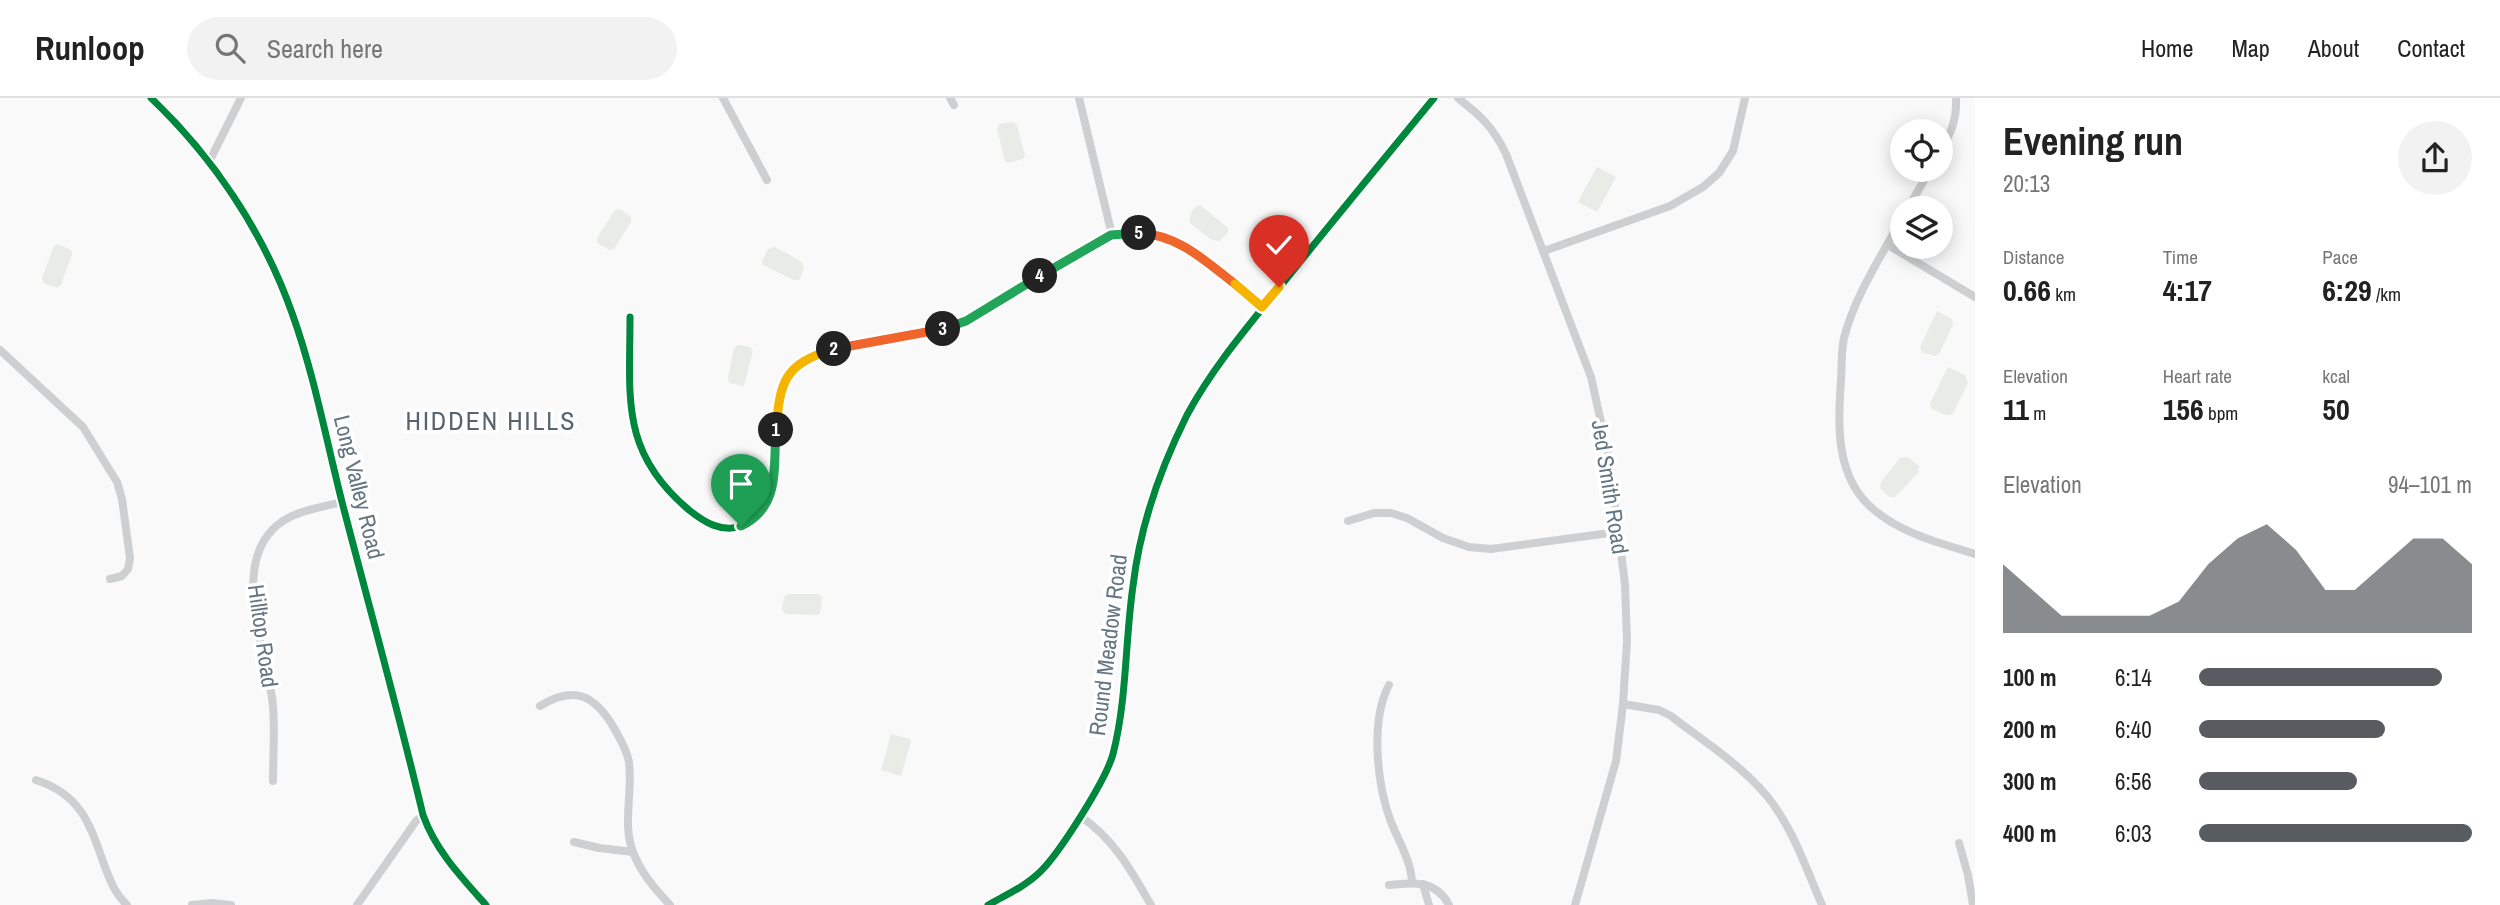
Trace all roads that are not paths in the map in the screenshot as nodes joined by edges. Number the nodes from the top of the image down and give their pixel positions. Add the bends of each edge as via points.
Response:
1 (151, 98) edge
2 (241, 98) edge
3 (723, 98) edge
4 (1079, 98) edge
5 (1434, 98) edge
6 (1458, 98) edge
7 (1745, 98) edge
8 (1956, 98) edge
9 (1953, 129) edge
10 (209, 162) junction
11 (767, 180) dead end
12 (1111, 235) junction
13 (1890, 241) edge
14 (1888, 245) junction
15 (1544, 251) junction
16 (1975, 297) edge
17 (1262, 307) junction
18 (630, 317) dead end
19 (0, 350) edge
20 (342, 502) junction
21 (1348, 521) dead end
22 (1617, 532) junction
23 (1975, 554) edge
24 (110, 579) dead end
25 (1389, 685) dead end
26 (1623, 704) junction
27 (540, 706) dead end
28 (36, 780) dead end
29 (273, 781) dead end
30 (423, 815) junction
31 (1080, 816) junction
32 (574, 842) dead end
33 (1959, 843) dead end
34 (633, 852) junction
35 (1412, 883) junction
36 (1423, 884) junction
37 (1389, 885) dead end
38 (127, 905) edge
39 (192, 905) edge
40 (231, 905) edge
41 (357, 905) edge
42 (486, 905) edge
43 (670, 905) edge
44 (988, 905) edge
45 (1151, 905) edge
46 (1429, 905) edge
47 (1449, 905) edge
48 (1575, 905) edge
49 (1822, 905) edge
50 (1973, 905) edge

1 - 10 street, Long Valley Road
2 - 10 street
3 - 11 street
4 - 12 street
5 - 17 street, Round Meadow Road
6 - 15 street, Jed Smith Road via 1495,132
7 - 15 street via 1733,150 1703,187 1670,206
8 - 9 street
10 - 20 street, Long Valley Road via 242,208 292,312
12 - 17 street via 1148,234 1178,242
12 - 18 street via 954,326 838,348 798,364 784,384 778,406 772,490 755,519 741,526 703,521 653,473 642,454 629,400
13 - 14 street
14 - 16 street
14 - 23 street via 1862,288 1843,339 1838,421 1845,466 1871,508 1894,524
15 - 22 street, Jed Smith Road via 1591,377 1609,458
17 - 31 street, Round Meadow Road via 1199,394 1154,494 1133,584 1116,741 1104,777
19 - 24 street via 83,427 117,482 130,558 122,576
20 - 29 street, Hilltop Road via 282,521 265,538 254,565 253,587 273,706
20 - 30 street, Long Valley Road
21 - 22 street via 1391,513 1443,538 1491,549
22 - 26 street, Jed Smith Road via 1627,641
25 - 35 street via 1381,710 1380,785 1412,871
26 - 48 street, Jed Smith Road via 1616,761
26 - 49 street via 1671,716 1752,781 1781,816
27 - 34 street via 568,694 593,701 604,712 629,760 628,828
28 - 38 street via 66,793 76,805 94,834 114,890
30 - 41 street
30 - 42 street, Long Valley Road via 448,863
31 - 44 street, Round Meadow Road via 1042,870
31 - 45 street via 1114,844
32 - 34 street
33 - 50 street
34 - 43 street via 647,879
35 - 36 street
35 - 37 street
36 - 46 street
36 - 47 street via 1436,889
39 - 40 street

